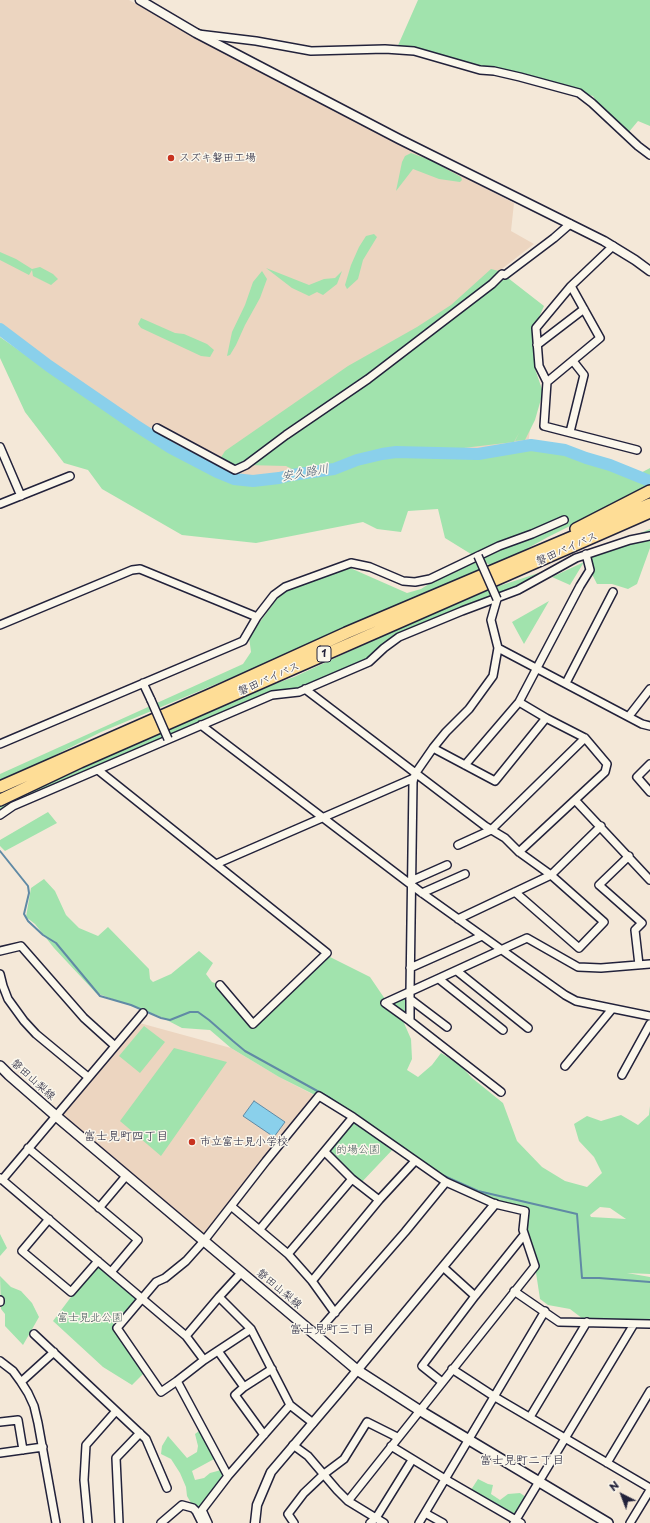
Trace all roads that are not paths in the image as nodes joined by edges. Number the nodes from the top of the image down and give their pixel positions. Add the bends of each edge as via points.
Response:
1 (140, 0) edge
2 (196, 33) junction
3 (650, 155) edge
4 (570, 224) junction
5 (613, 246) junction
6 (650, 271) edge
7 (571, 286) junction
8 (584, 309) junction
9 (537, 345) junction
10 (573, 360) junction
11 (548, 382) junction
12 (157, 428) dead end
13 (570, 432) junction
14 (0, 447) edge
15 (637, 450) dead end
16 (70, 476) dead end
17 (650, 491) edge
18 (21, 496) junction
19 (0, 504) edge
20 (650, 504) edge
21 (650, 512) edge
22 (564, 520) dead end
23 (650, 521) edge
24 (650, 536) edge
25 (586, 554) junction
26 (478, 556) junction
27 (519, 565) junction
28 (613, 592) dead end
29 (497, 599) junction
30 (257, 617) junction
31 (0, 625) edge
32 (498, 648) junction
33 (536, 668) junction
34 (143, 683) junction
35 (566, 683) junction
36 (305, 689) junction
37 (650, 689) edge
38 (518, 702) junction
39 (629, 716) junction
40 (546, 718) junction
41 (201, 725) junction
42 (650, 726) edge
43 (585, 738) junction
44 (168, 739) junction
45 (0, 744) edge
46 (433, 748) junction
47 (650, 764) edge
48 (465, 765) junction
49 (98, 770) junction
50 (414, 776) junction
51 (0, 787) edge
52 (650, 792) edge
53 (0, 800) edge
54 (575, 800) junction
55 (0, 814) edge
56 (322, 817) junction
57 (601, 826) junction
58 (491, 830) junction
59 (458, 845) dead end
60 (520, 852) junction
61 (629, 856) junction
62 (216, 864) junction
63 (447, 865) dead end
64 (465, 874) dead end
65 (551, 875) junction
66 (650, 880) edge
67 (411, 882) junction
68 (515, 892) junction
69 (422, 893) junction
70 (458, 918) junction
71 (482, 936) junction
72 (501, 950) junction
73 (0, 951) edge
74 (650, 964) edge
75 (639, 965) junction
76 (410, 968) junction
77 (456, 971) junction
78 (0, 974) edge
79 (439, 979) junction
80 (220, 985) dead end
81 (410, 995) junction
82 (612, 1008) junction
83 (143, 1013) dead end
84 (650, 1016) edge
85 (410, 1021) junction
86 (650, 1024) edge
87 (447, 1027) dead end
88 (528, 1028) dead end
89 (503, 1030) dead end
90 (115, 1046) junction
91 (0, 1066) edge
92 (565, 1066) dead end
93 (622, 1075) dead end
94 (88, 1077) junction
95 (501, 1092) dead end
96 (56, 1116) junction
97 (353, 1117) junction
98 (28, 1148) junction
99 (325, 1152) junction
100 (415, 1161) junction
101 (126, 1176) junction
102 (1, 1179) edge
103 (352, 1179) junction
104 (446, 1182) junction
105 (379, 1200) junction
106 (494, 1204) junction
107 (230, 1206) junction
108 (99, 1208) junction
109 (49, 1219) junction
110 (260, 1229) junction
111 (524, 1235) junction
112 (204, 1242) junction
113 (288, 1254) junction
114 (98, 1261) junction
115 (443, 1267) junction
116 (111, 1272) junction
117 (241, 1273) junction
118 (312, 1281) junction
119 (514, 1291) junction
120 (475, 1296) junction
121 (219, 1297) junction
122 (142, 1298) junction
123 (545, 1311) junction
124 (335, 1313) junction
125 (588, 1322) junction
126 (634, 1324) junction
127 (650, 1324) edge
128 (250, 1329) junction
129 (34, 1334) dead end
130 (315, 1335) junction
131 (186, 1336) junction
132 (218, 1350) junction
133 (54, 1352) junction
134 (204, 1360) junction
135 (0, 1361) edge
136 (272, 1369) junction
137 (452, 1369) junction
138 (357, 1370) junction
139 (177, 1380) junction
140 (21, 1382) junction
141 (442, 1382) junction
142 (244, 1387) junction
143 (650, 1391) edge
144 (496, 1397) junction
145 (290, 1405) junction
146 (419, 1410) junction
147 (116, 1411) junction
148 (530, 1417) junction
149 (0, 1422) edge
150 (313, 1423) junction
151 (140, 1433) junction
152 (264, 1435) junction
153 (397, 1437) junction
154 (565, 1438) junction
155 (469, 1440) junction
156 (294, 1445) junction
157 (391, 1446) junction
158 (42, 1447) junction
159 (23, 1450) junction
160 (0, 1453) edge
161 (412, 1460) junction
162 (608, 1463) junction
163 (324, 1474) junction
164 (228, 1476) junction
165 (445, 1480) junction
166 (539, 1482) junction
167 (167, 1488) dead end
168 (650, 1489) edge
169 (348, 1501) junction
170 (425, 1513) junction
171 (376, 1518) junction
172 (517, 1522) edge
173 (56, 1523) edge
174 (88, 1523) edge
175 (119, 1523) edge
176 (161, 1523) edge
177 (202, 1523) edge
178 (208, 1523) edge
179 (255, 1523) edge
180 (294, 1523) edge
181 (370, 1523) edge
182 (384, 1523) edge
183 (419, 1523) edge
184 (443, 1523) edge
185 (608, 1523) edge
186 (630, 1523) edge

1 - 2 street
2 - 3 street via 310,51 414,51 480,70 520,77 579,93
2 - 4 street via 399,139
4 - 5 street
4 - 12 street via 368,379 246,465 235,470
5 - 6 street
5 - 7 street
7 - 8 street
7 - 9 street via 536,328
8 - 9 street
8 - 10 street via 600,338
9 - 11 street via 539,366
10 - 11 street
10 - 13 street via 584,375
11 - 13 street via 544,426
13 - 15 street
14 - 18 street
16 - 18 street
17 - 27 highway, 1 via 611,510
18 - 19 street
20 - 27 highway, 磐田バイパス / 1
21 - 27 highway, 磐田バイパス / 1
22 - 26 street
23 - 27 highway
24 - 25 street
25 - 29 street
25 - 33 street via 590,570
26 - 29 street, bridge
26 - 30 street via 430,579 415,582 403,581 370,567 346,564 285,587 274,595
27 - 51 highway, 磐田バイパス / 1 via 346,633
27 - 53 highway, 磐田バイパス / 1
28 - 35 street
29 - 32 street via 491,620
29 - 36 street via 399,637 369,662
30 - 31 street via 140,569 132,570
30 - 34 street via 243,641
32 - 33 street
32 - 46 street via 493,676 469,709
33 - 35 street
33 - 38 street
34 - 44 street, bridge
34 - 45 street
35 - 39 street
36 - 41 street via 299,692 272,694
36 - 50 street
37 - 39 street
38 - 40 street
38 - 48 street
39 - 42 street
40 - 43 street
40 - 48 street via 495,781
41 - 44 street
41 - 56 street
43 - 54 street via 607,764 605,772
43 - 58 street
44 - 49 street
46 - 48 street
46 - 50 street
47 - 52 street via 637,777
49 - 55 street
49 - 62 street
50 - 56 street
50 - 58 street
50 - 67 street
54 - 57 street
54 - 60 street
56 - 62 street
56 - 67 street
57 - 61 street
57 - 65 street
58 - 59 street
58 - 60 street via 505,838
60 - 65 street
61 - 66 street
61 - 75 street via 600,885 642,923 635,930
62 - 80 street via 327,953 253,1024
63 - 67 street
64 - 69 street
65 - 68 street
65 - 68 street via 604,922 579,948
67 - 69 street
67 - 76 street
68 - 70 street
69 - 70 street
70 - 71 street
71 - 72 street
71 - 76 street
72 - 75 street via 527,938 578,967
72 - 77 street
72 - 82 street via 576,1001
73 - 90 street via 21,946 84,1018
74 - 75 street
76 - 81 street
77 - 79 street
77 - 88 street
78 - 94 street via 15,1011 36,1034
79 - 81 street
79 - 89 street
81 - 85 street
81 - 85 street via 385,1003
81 - 87 street
82 - 84 street
82 - 92 street
83 - 90 street
85 - 95 street
86 - 93 street
90 - 94 street
91 - 96 main road, 磐田山梨線
94 - 96 street
96 - 98 street
96 - 101 main road, 磐田山梨線
97 - 99 street
97 - 100 street
97 - 107 street via 319,1096
98 - 102 street
98 - 108 street
99 - 103 street
99 - 110 street
100 - 104 street
100 - 105 street
101 - 108 street
101 - 112 main road, 磐田山梨線
102 - 109 street
103 - 105 street
103 - 113 street
104 - 106 street
104 - 124 street
105 - 118 street
106 - 111 street via 526,1211
106 - 115 street
107 - 110 street
107 - 112 street
108 - 116 street via 138,1240
109 - 114 street
109 - 114 street via 22,1251 71,1292
110 - 113 street
111 - 119 street via 535,1266
111 - 120 street
112 - 117 main road, 磐田山梨線
112 - 122 street via 186,1261 156,1282
113 - 118 street
114 - 116 street
115 - 120 street
115 - 138 street
116 - 122 street
117 - 121 street
117 - 130 main road, 磐田山梨線
118 - 124 street
119 - 123 street
119 - 137 street
120 - 141 street via 422,1366
121 - 128 street
121 - 131 street
122 - 131 street
122 - 139 street via 117,1328 160,1392
123 - 125 street via 559,1322
123 - 144 street
124 - 130 street
125 - 126 street
125 - 148 street
126 - 127 street
126 - 154 street
128 - 132 street
128 - 136 street
129 - 133 street
130 - 138 main road, 磐田山梨線
131 - 134 street
132 - 134 street
132 - 142 street
133 - 140 street
133 - 147 street
134 - 139 street
135 - 140 street via 13,1371
136 - 142 street
136 - 145 street
137 - 141 street
137 - 144 street
138 - 146 main road, 磐田山梨線
138 - 150 street
139 - 164 street
140 - 158 street via 34,1406
141 - 146 street
142 - 152 street via 234,1395
143 - 162 street
144 - 148 street
144 - 155 street
145 - 150 street
145 - 152 street
146 - 153 street
146 - 155 main road, 磐田山梨線
147 - 151 street
147 - 174 street via 86,1445 84,1480
148 - 154 street
149 - 159 street via 18,1420
150 - 156 street
151 - 167 street via 146,1439
151 - 175 street via 116,1458
152 - 164 street
153 - 157 street
153 - 163 street via 367,1422 344,1459
154 - 162 street
154 - 166 street
155 - 165 street
155 - 166 main road, 磐田山梨線
156 - 163 street
156 - 179 street via 271,1472 257,1505
157 - 161 street
157 - 169 street
158 - 159 street
158 - 173 street
159 - 160 street
161 - 165 street
161 - 171 street
162 - 168 street
163 - 169 street
163 - 180 street via 304,1493 288,1514
164 - 178 street via 202,1510
165 - 170 street
165 - 172 street
166 - 172 street
166 - 185 main road, 磐田山梨線
168 - 186 street
169 - 171 street
170 - 183 street
170 - 184 street
171 - 181 street
171 - 182 street
176 - 177 street via 182,1505 193,1508

